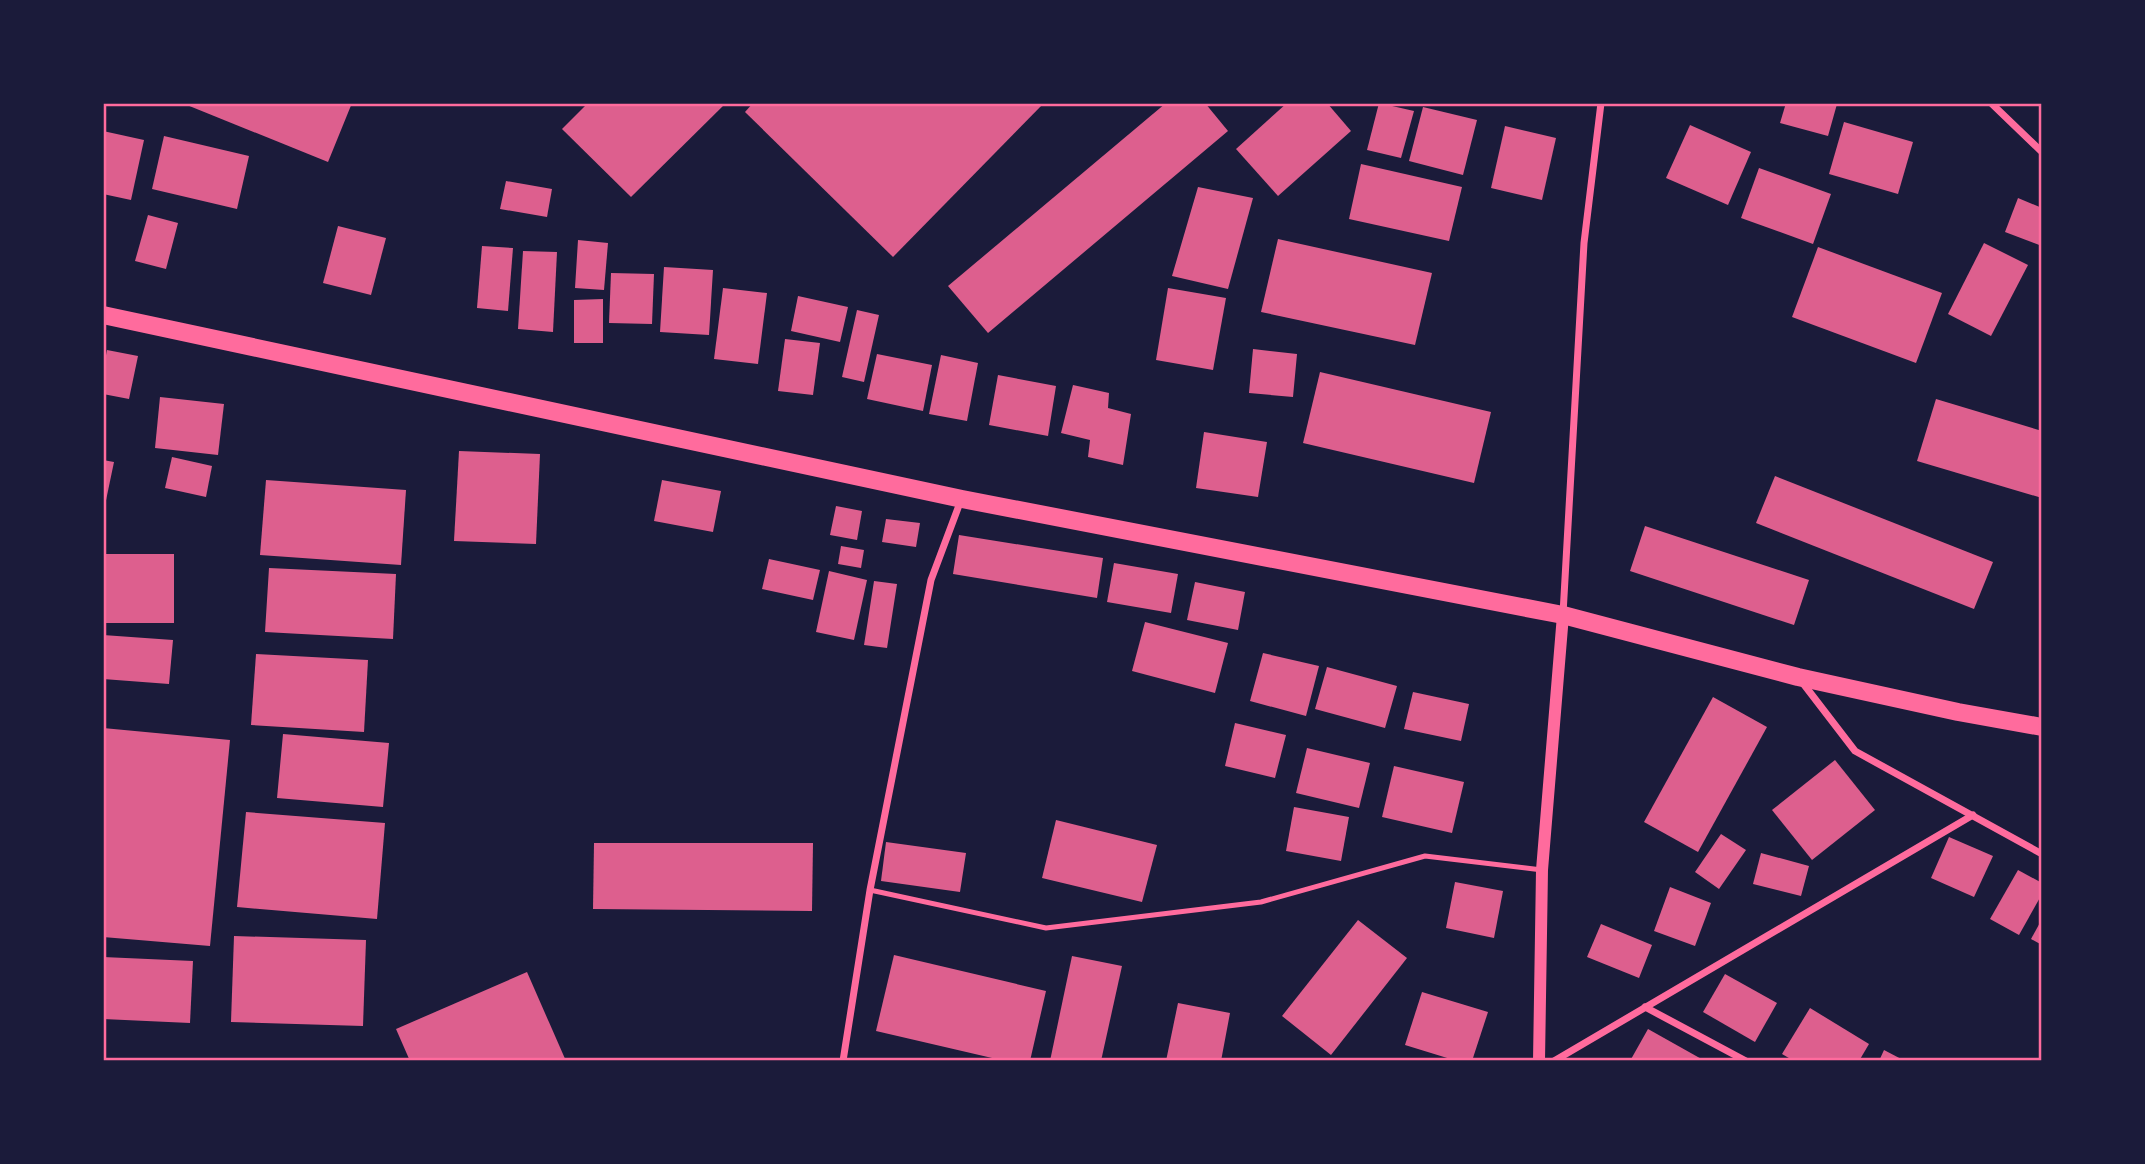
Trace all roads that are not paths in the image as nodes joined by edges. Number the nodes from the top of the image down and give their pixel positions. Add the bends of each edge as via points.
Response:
1 (1601, 103) edge
2 (1991, 103) edge
3 (2042, 152) edge
4 (103, 315) edge
5 (962, 499) junction
6 (1563, 615) junction
7 (1798, 677) junction
8 (2042, 727) edge
9 (1973, 814) junction
10 (2042, 854) edge
11 (1542, 870) junction
12 (870, 890) junction
13 (1645, 1007) junction
14 (843, 1061) edge
15 (1539, 1061) edge
16 (1554, 1061) edge
17 (1746, 1061) edge

1 - 6 street via 1584,243
2 - 3 street
4 - 5 main road
5 - 6 main road
5 - 12 street via 930,580
6 - 7 main road
6 - 11 street
7 - 8 main road
7 - 9 street via 1855,751
9 - 10 street
9 - 13 street
11 - 12 lane via 1424,856 1261,902 1046,928
11 - 15 street
12 - 14 street
13 - 16 street
13 - 17 street

